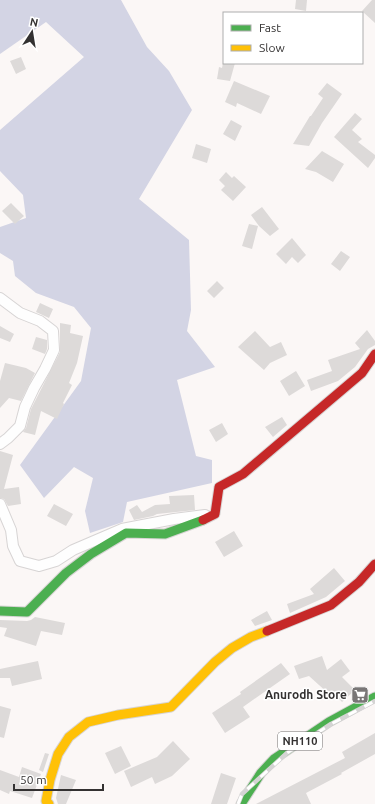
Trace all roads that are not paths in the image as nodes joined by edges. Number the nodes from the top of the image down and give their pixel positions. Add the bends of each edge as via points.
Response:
1 (0, 298) edge
2 (375, 354) edge
3 (0, 444) edge
4 (0, 504) edge
5 (215, 514) junction
6 (375, 564) edge
7 (0, 611) edge
8 (375, 697) edge
9 (49, 804) edge
10 (240, 804) edge

1 - 3 street via 20,313 40,321 52,331 54,350 25,407 20,426
2 - 5 main road via 362,373 243,474 219,487
4 - 5 street via 20,561 39,566 122,529
5 - 7 main road via 165,534 126,533 66,573 27,612
6 - 9 main road via 360,582 331,605 251,637 232,648 171,707 88,722 69,737 58,754 46,801
8 - 10 main road, NH110 via 328,722 274,759

